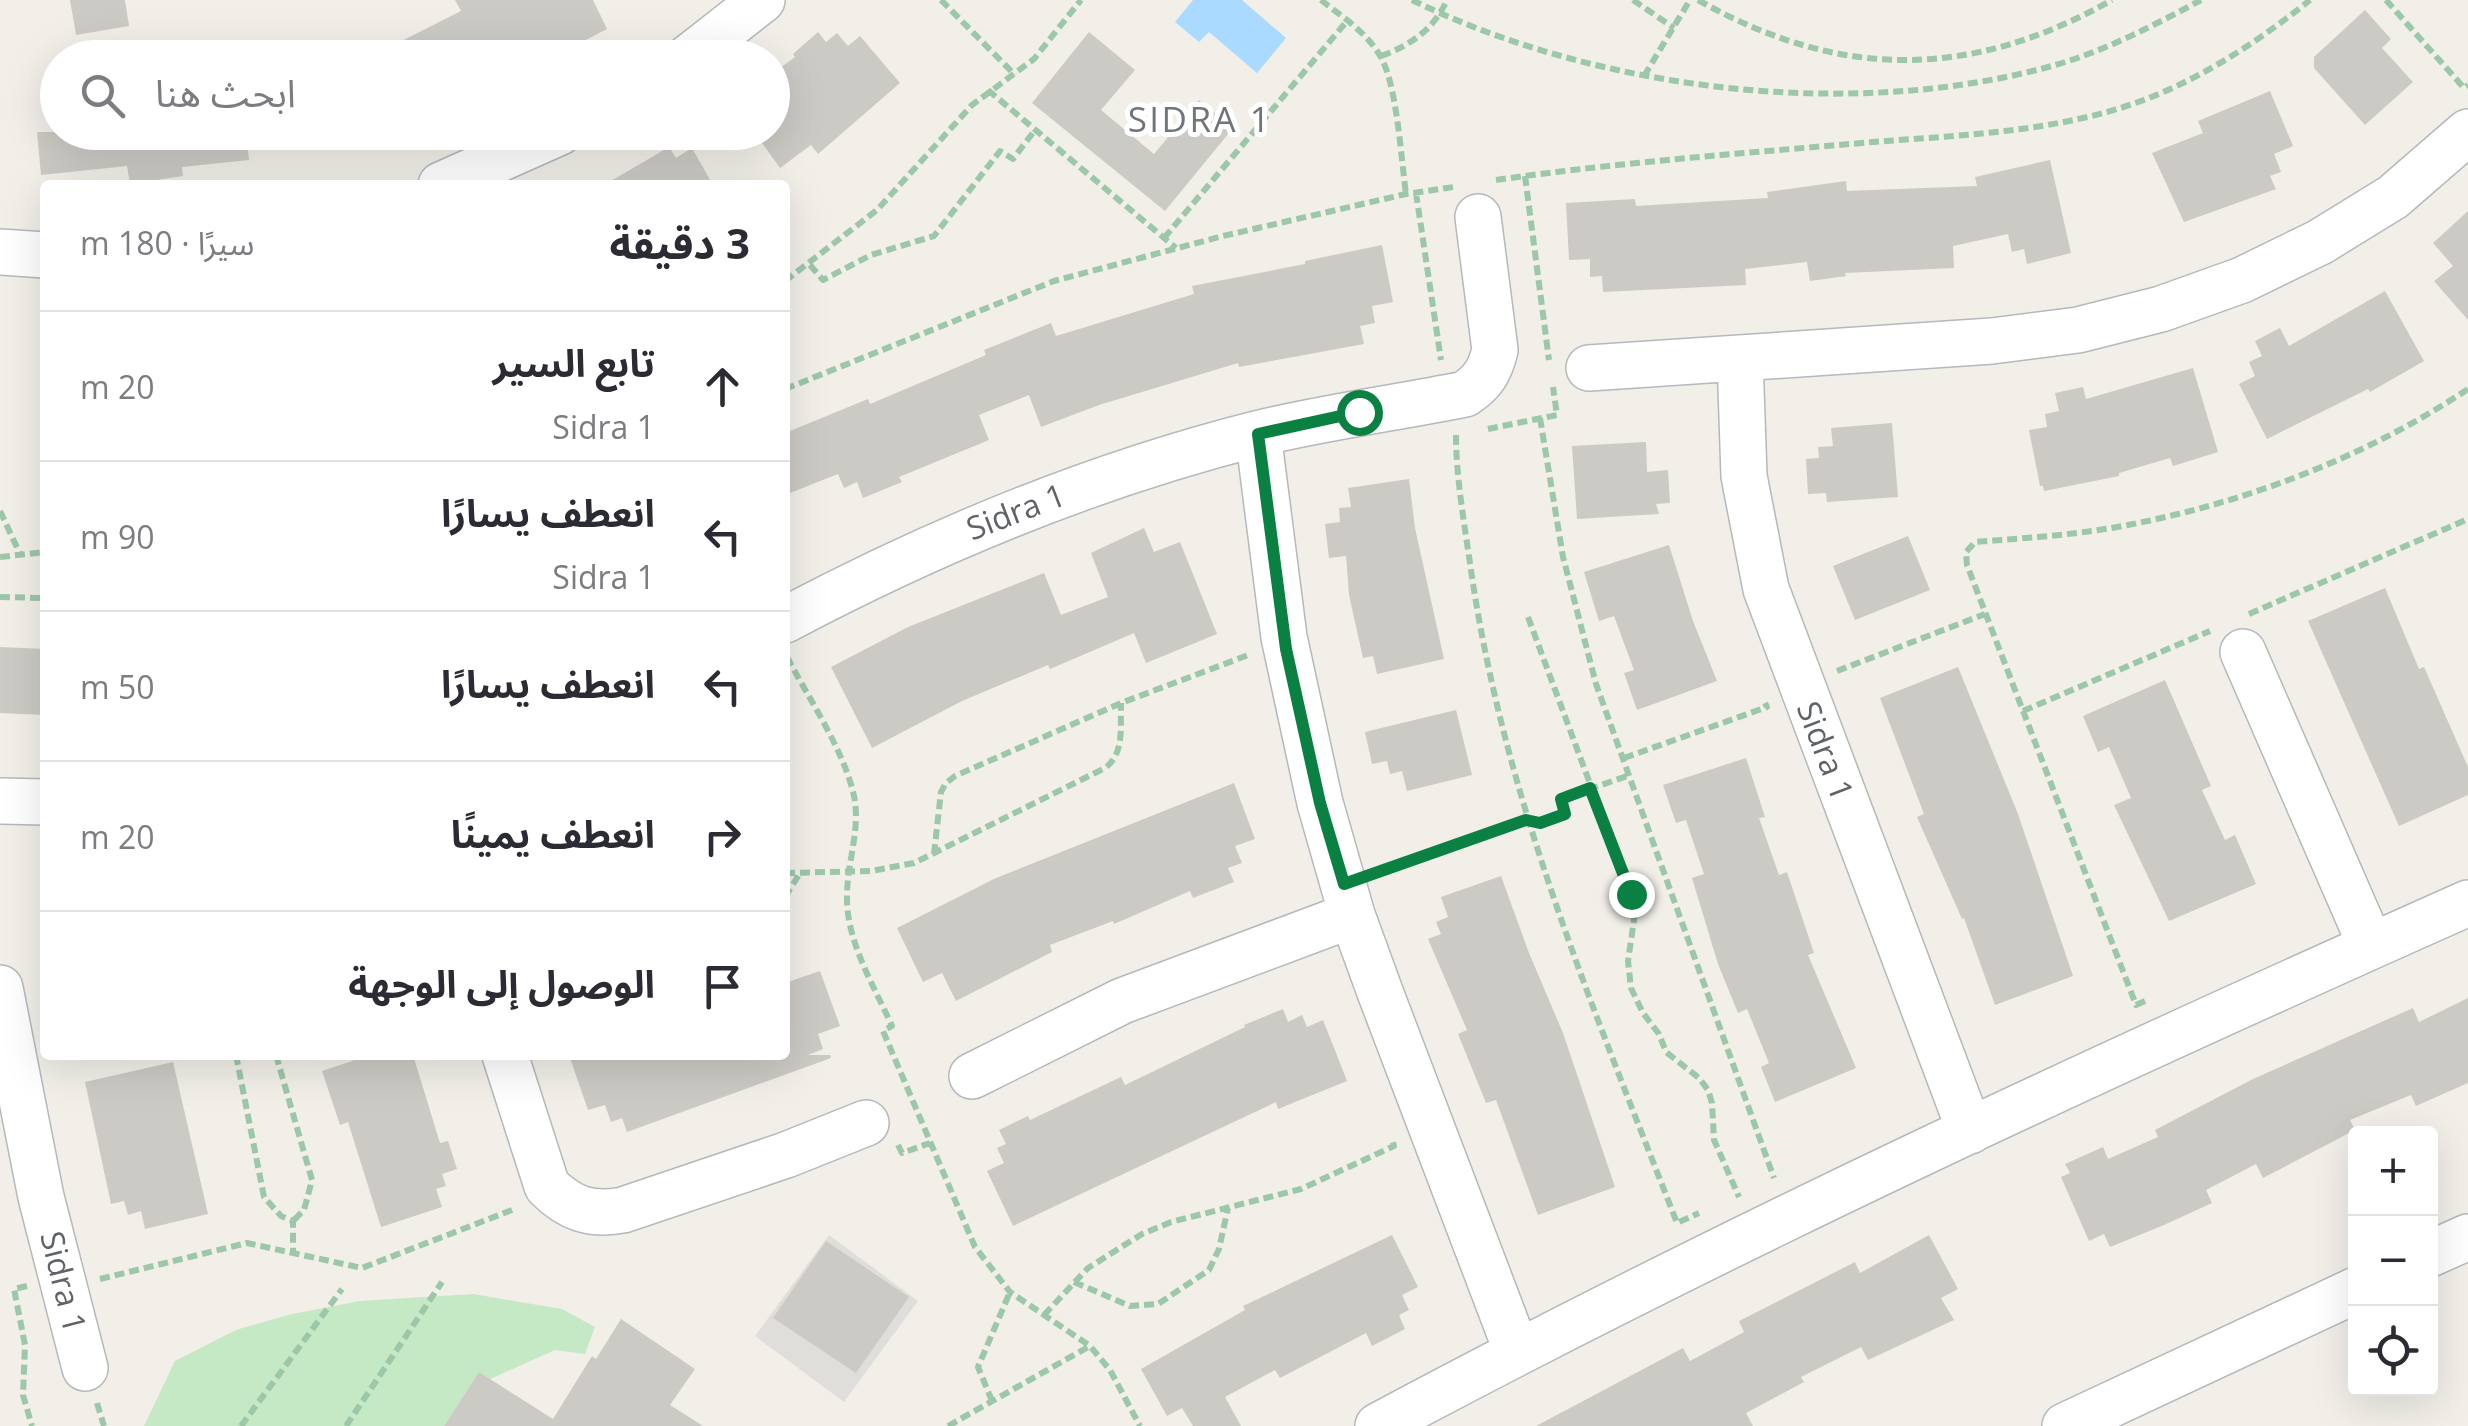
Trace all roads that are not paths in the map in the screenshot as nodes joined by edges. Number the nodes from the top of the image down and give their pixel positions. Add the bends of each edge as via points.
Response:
1 (762, 0) edge
2 (711, 40) edge
3 (2468, 132) edge
4 (520, 150) edge
5 (452, 180) edge
6 (1478, 194) road end
7 (0, 252) edge
8 (40, 254) edge
9 (1740, 358) junction
10 (1589, 368) dead end
11 (1258, 434) junction
12 (790, 617) edge
13 (2244, 652) dead end
14 (0, 800) edge
15 (40, 802) edge
16 (1348, 899) junction
17 (2468, 903) edge
18 (2371, 946) junction
19 (0, 988) edge
20 (507, 1060) edge
21 (972, 1076) dead end
22 (866, 1123) dead end
23 (1970, 1131) junction
24 (20, 1195) edge
25 (2468, 1237) edge
26 (2438, 1250) edge
27 (2348, 1294) edge
28 (1516, 1352) junction
29 (86, 1368) dead end
30 (1378, 1426) edge
31 (2065, 1426) edge

1 - 2 street
3 - 9 street via 2393,197 2320,242 2161,309 2078,330 1992,341
4 - 5 street
6 - 11 street, Sidra 1 via 1494,350 1480,384 1465,394
7 - 8 street
9 - 10 street
9 - 23 street, Sidra 1 via 1744,476 1766,588
11 - 12 street, Sidra 1 via 1080,487 969,530
11 - 16 street via 1286,649
13 - 18 street
14 - 15 street
16 - 21 street
16 - 28 street
17 - 18 street
18 - 23 street
19 - 24 street, Sidra 1
20 - 22 street via 547,1186 581,1211 623,1210
23 - 28 street
24 - 29 street, Sidra 1 via 63,1282
25 - 26 street
27 - 31 street
28 - 30 street

